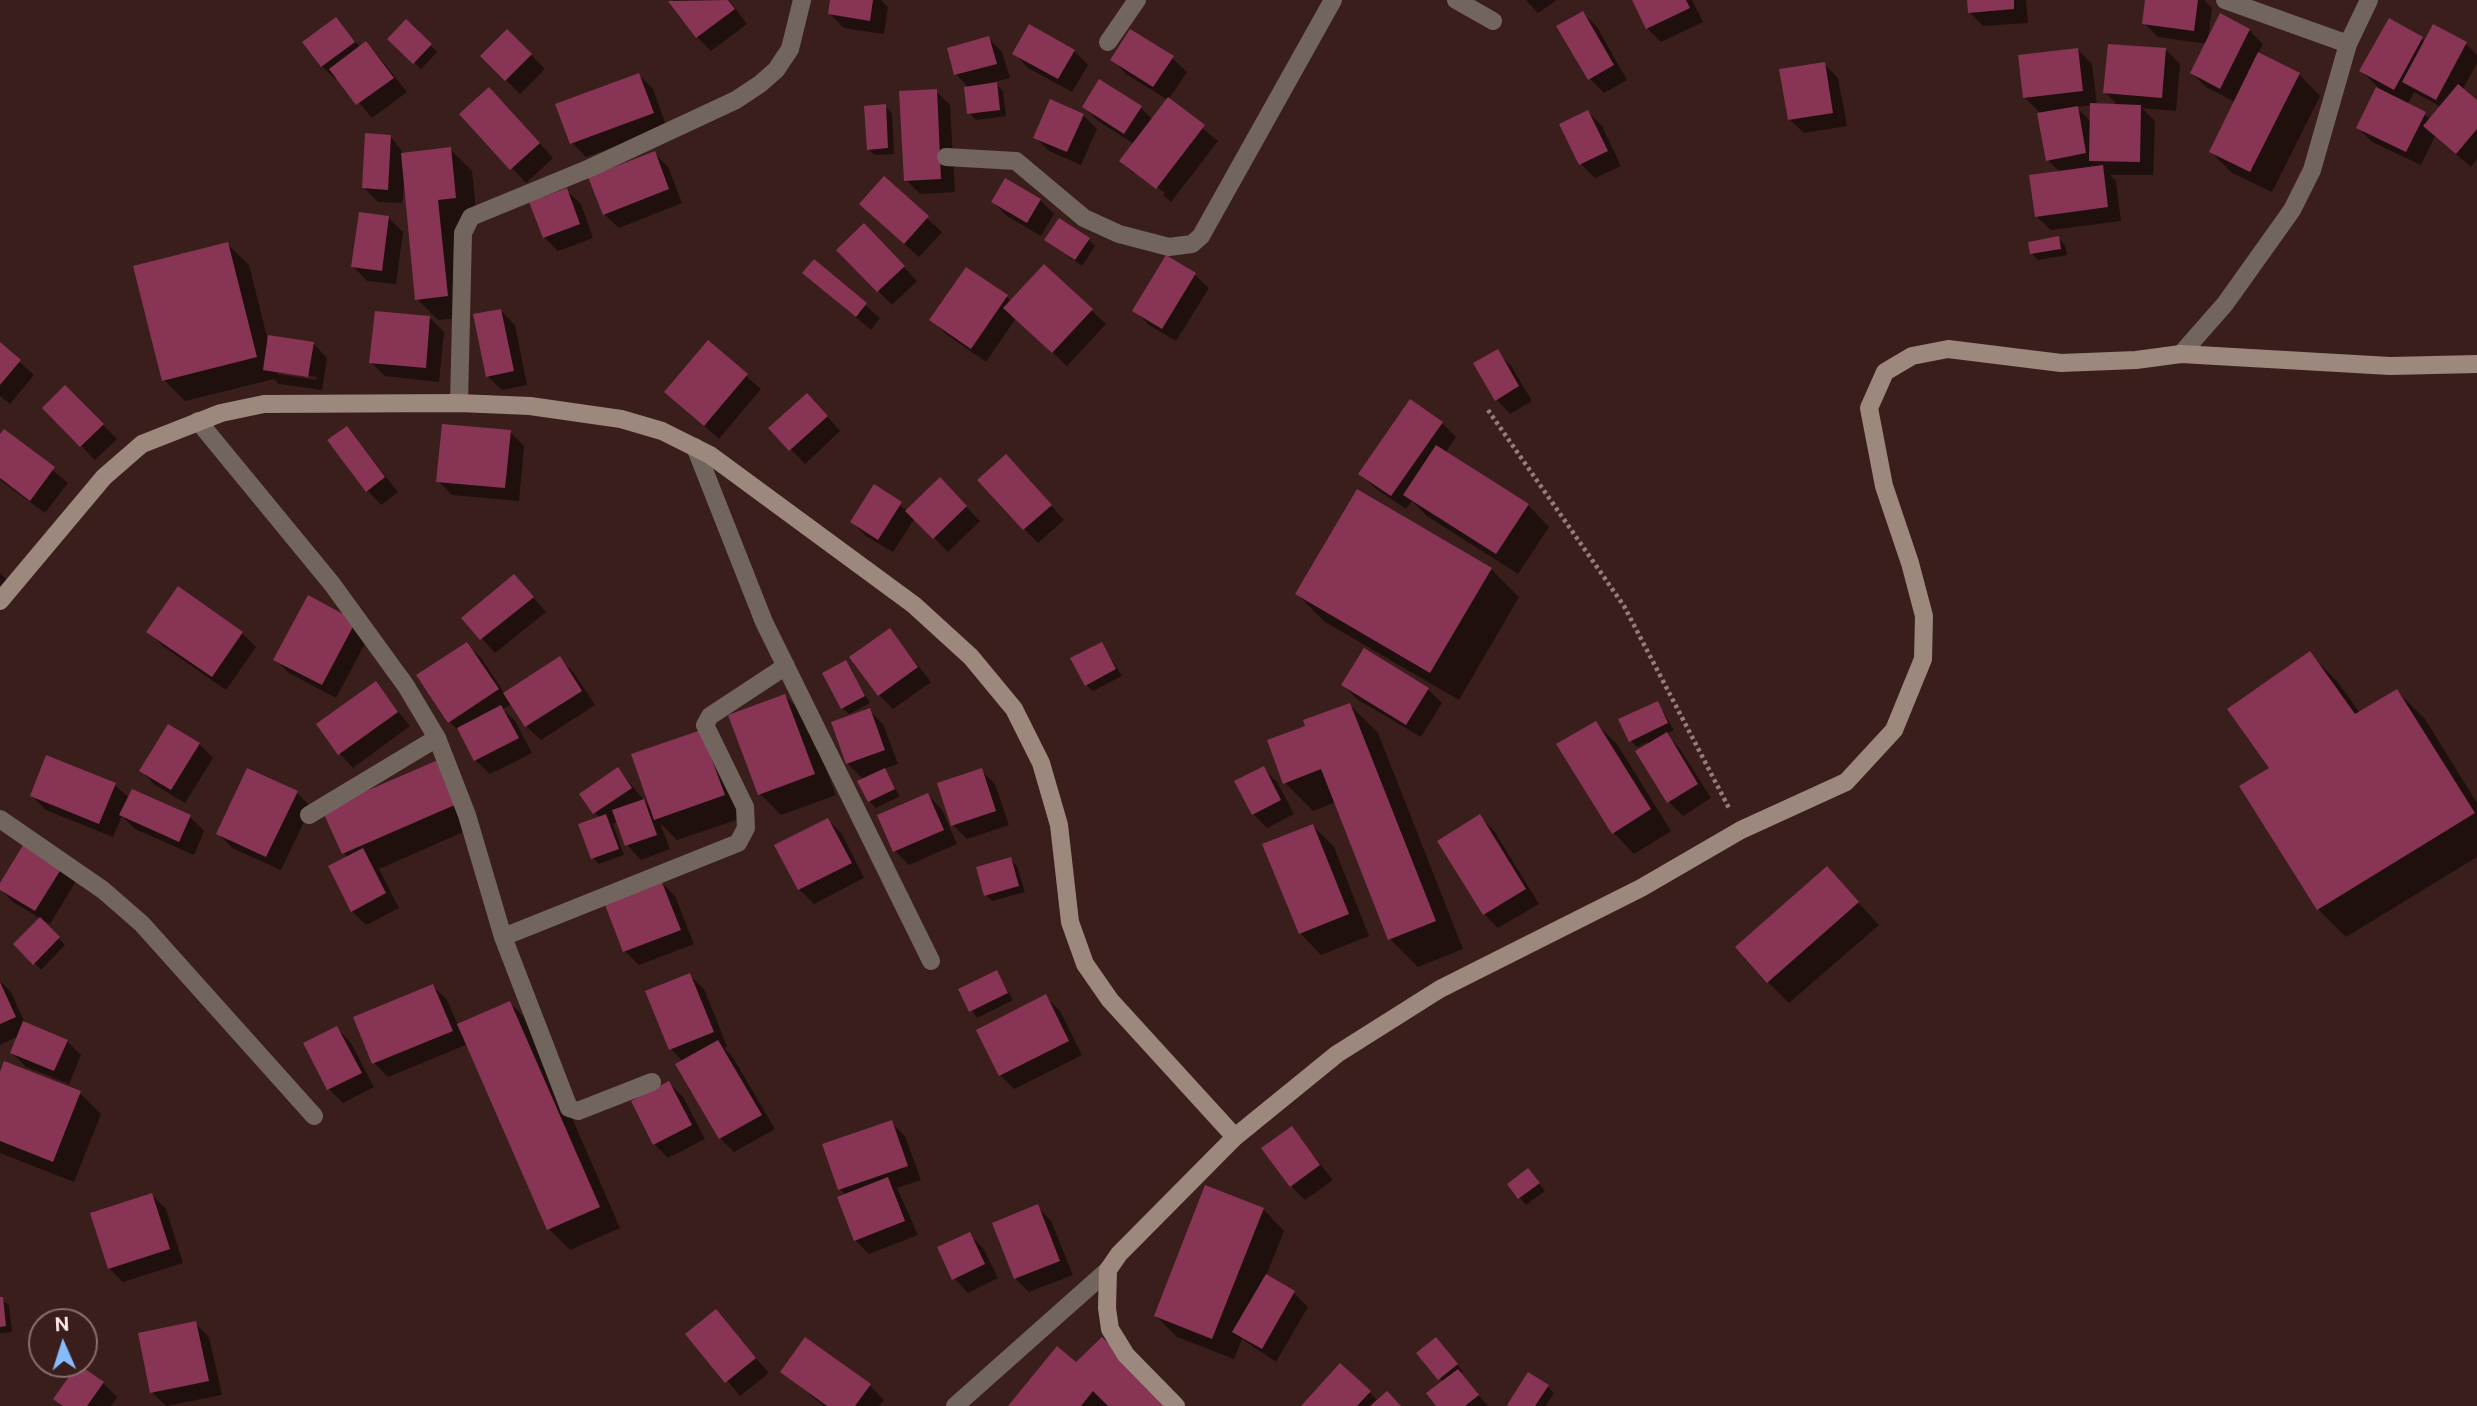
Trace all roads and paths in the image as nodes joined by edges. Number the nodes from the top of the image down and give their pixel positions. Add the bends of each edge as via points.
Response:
1 (802, 0) edge
2 (1137, 0) edge
3 (1333, 0) edge
4 (1456, 0) edge
5 (2225, 0) edge
6 (2369, 0) edge
7 (1493, 21) dead end
8 (1108, 42) dead end
9 (2348, 44) junction
10 (946, 157) dead end
11 (2181, 354) junction
12 (2477, 364) edge
13 (460, 403) junction
14 (1489, 410) dead end
15 (198, 421) junction
16 (695, 447) junction
17 (0, 601) edge
18 (786, 666) junction
19 (437, 738) junction
20 (309, 815) dead end
21 (0, 819) edge
22 (1741, 830) junction
23 (503, 937) junction
24 (932, 961) dead end
25 (652, 1082) dead end
26 (314, 1116) dead end
27 (1235, 1137) junction
28 (1108, 1270) junction
29 (955, 1406) edge
30 (1177, 1406) edge

1 - 13 street via 790,49 760,85 590,168 471,217 463,233
2 - 8 street
3 - 10 street via 1201,236 1192,244 1169,247 1091,222 1016,161
4 - 7 street
5 - 9 street
6 - 9 street
9 - 11 street via 2312,170 2292,210 2225,304
11 - 12 street via 2390,366
11 - 22 street via 2061,363 1948,349 1912,356 1885,372 1869,408 1884,486 1924,616 1923,659 1894,730 1846,782
13 - 15 street via 264,404
13 - 16 street via 621,419
14 - 22 path via 1624,606
15 - 17 street via 142,444 104,477
15 - 19 street via 332,584 406,686
16 - 18 street
16 - 27 street via 914,605 971,657 1014,709 1041,764 1059,825 1070,922 1085,964 1110,1000
18 - 23 street via 710,716 705,725 745,807 746,828 738,843
18 - 24 street
19 - 20 street
19 - 23 street via 467,815
21 - 26 street via 103,890 142,924
22 - 27 street via 1641,888 1440,989 1337,1054
23 - 25 street via 569,1108 578,1111
27 - 28 street
28 - 29 street
28 - 30 street via 1110,1329 1126,1355

